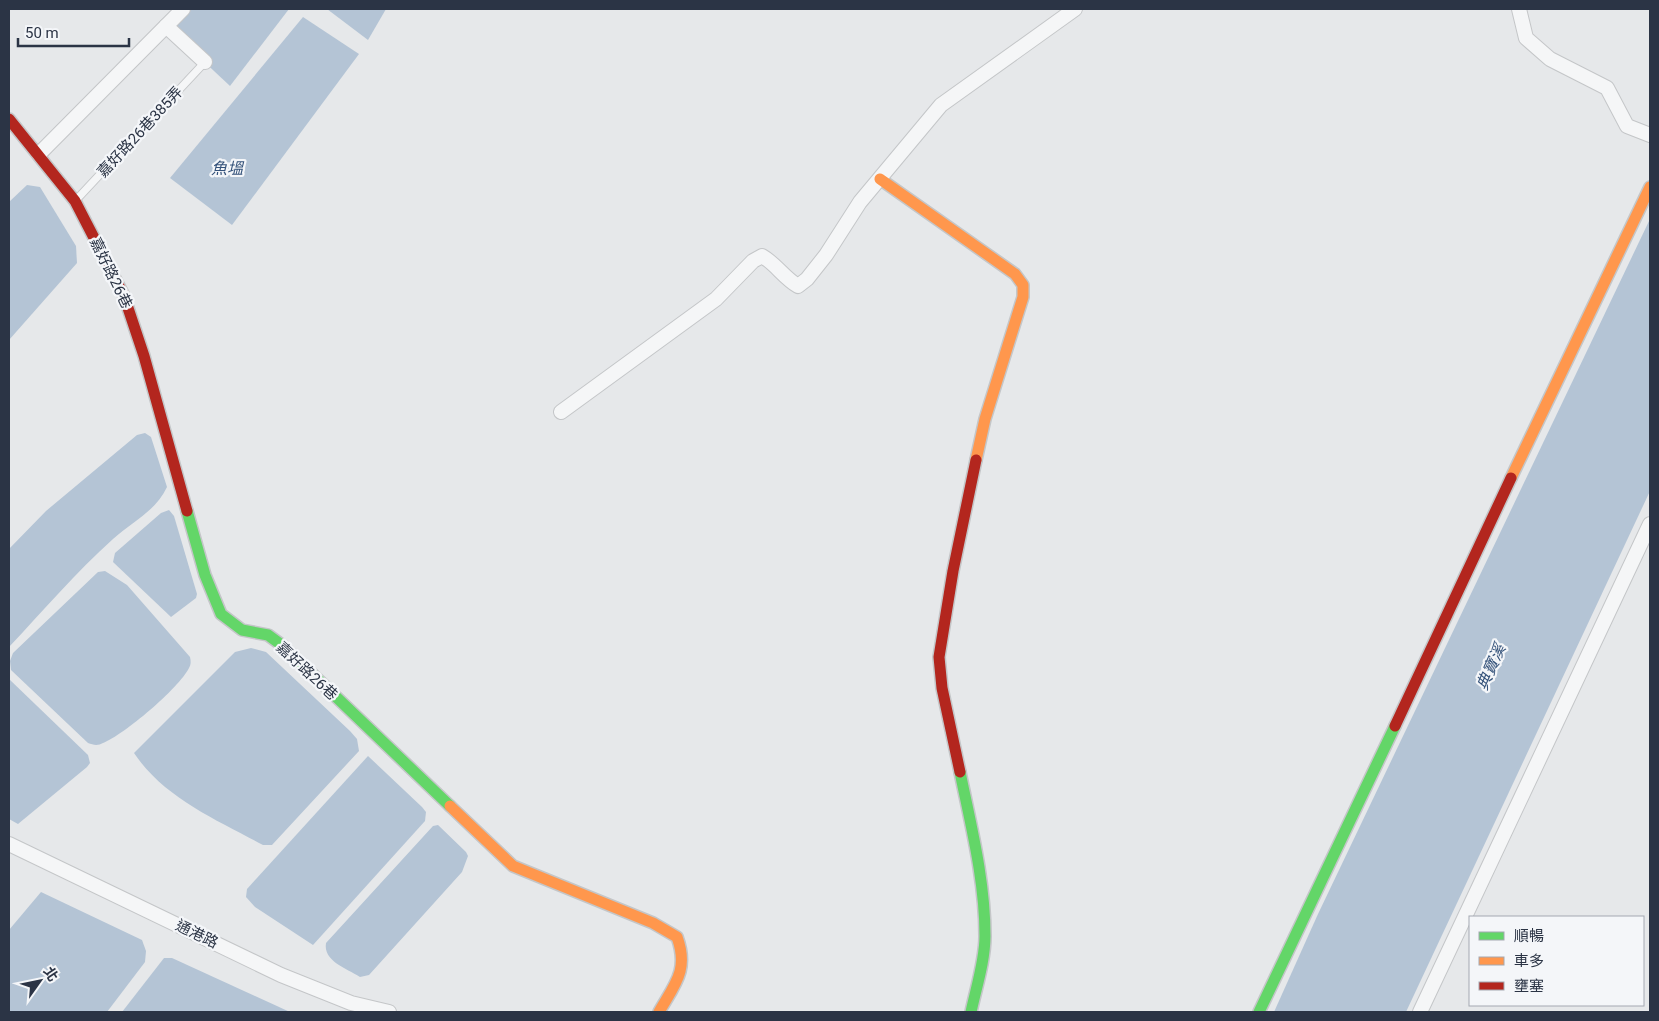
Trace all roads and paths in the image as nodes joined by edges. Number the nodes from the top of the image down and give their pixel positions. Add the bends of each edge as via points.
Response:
1 (183, 9) edge
2 (1075, 9) edge
3 (1519, 9) edge
4 (166, 26) junction
5 (205, 62) joint
6 (12, 122) edge
7 (1650, 135) edge
8 (35, 150) junction
9 (880, 179) junction
10 (1650, 187) edge
11 (75, 201) junction
12 (561, 412) dead end
13 (1650, 524) edge
14 (9, 844) edge
15 (389, 1012) edge
16 (659, 1012) edge
17 (971, 1012) edge
18 (1259, 1012) edge
19 (1420, 1012) edge

1 - 4 street
2 - 9 street via 941,105
3 - 7 street via 1526,38 1536,48 1550,59 1608,88 1627,126
4 - 5 street
4 - 8 street
5 - 11 lane, 嘉好路26巷385弄
6 - 8 street, 嘉好路26巷
8 - 11 street, 嘉好路26巷
9 - 12 street via 860,202 816,267 798,286 762,256 716,298
9 - 17 street via 1015,274 1023,285 1023,297 985,419 953,571 939,657 942,688 976,847 983,897 985,938
10 - 18 street
11 - 16 street, 嘉好路26巷 via 124,296 205,575 221,614 242,630 268,635 283,646 513,866 653,923 677,938 683,954 680,975
13 - 19 street
14 - 15 street, 通港路 via 281,975 351,1003

